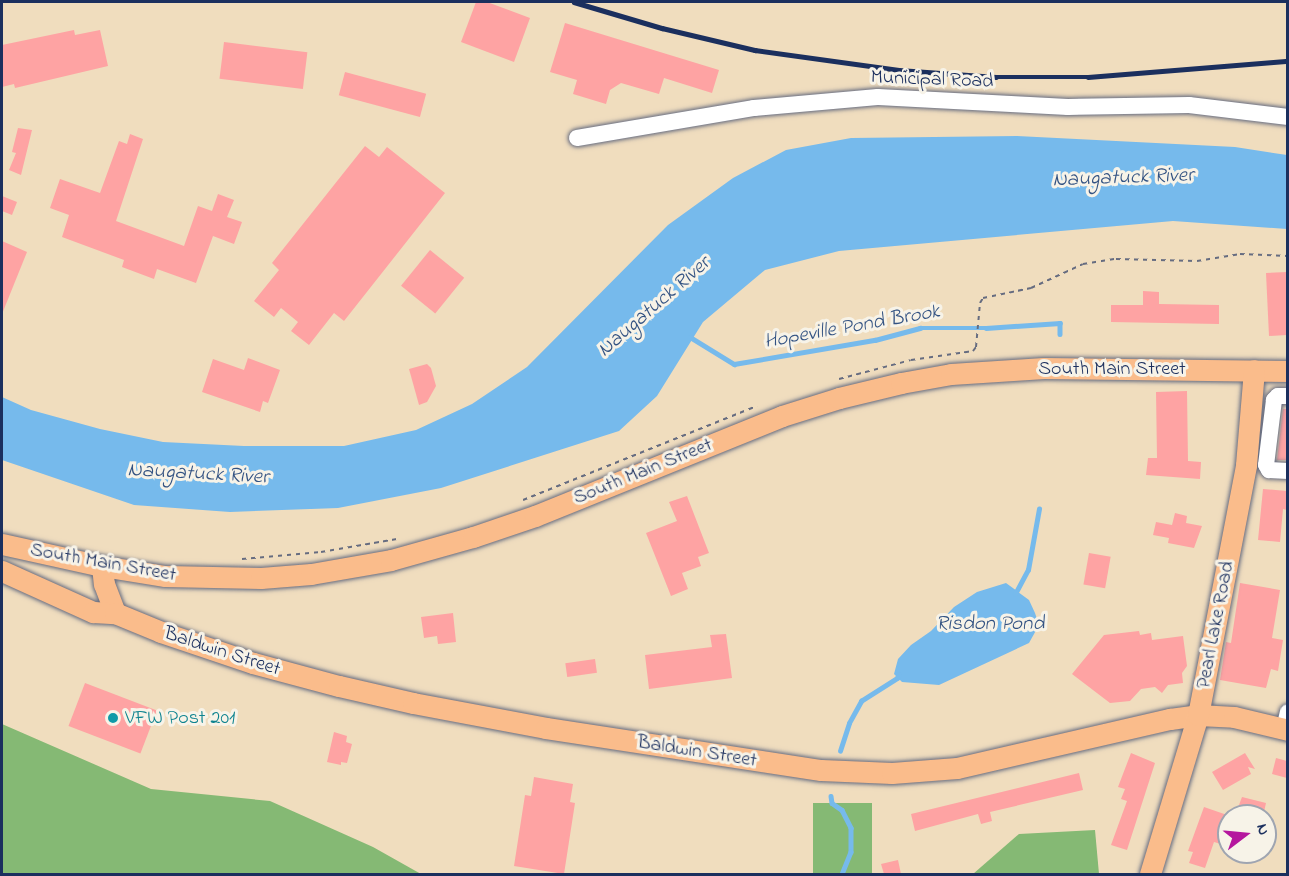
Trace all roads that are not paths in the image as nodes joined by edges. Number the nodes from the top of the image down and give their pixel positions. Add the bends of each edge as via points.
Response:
1 (1287, 117) edge
2 (577, 138) dead end
3 (1254, 370) junction
4 (1287, 370) edge
5 (1287, 396) edge
6 (1287, 471) edge
7 (2, 544) edge
8 (102, 566) junction
9 (2, 571) edge
10 (115, 613) junction
11 (1198, 716) junction
12 (1286, 724) edge
13 (1150, 874) edge

1 - 2 street, Municipal Road via 1189,105 1068,107 879,97 754,108
3 - 4 main road, South Main Street
3 - 8 main road, South Main Street via 1044,368 927,378 802,409 525,519 391,560 328,572 261,578 165,576
3 - 11 main road, Pearl Lake Road via 1246,465
5 - 6 street via 1274,400 1266,465 1269,470
7 - 8 main road, South Main Street
8 - 10 main road
9 - 10 main road, Baldwin Street via 88,611
10 - 11 main road, Baldwin Street via 254,663 384,697 546,728 821,770 891,773 957,768
11 - 12 main road, Baldwin Street
11 - 13 main road, Pearl Lake Road

